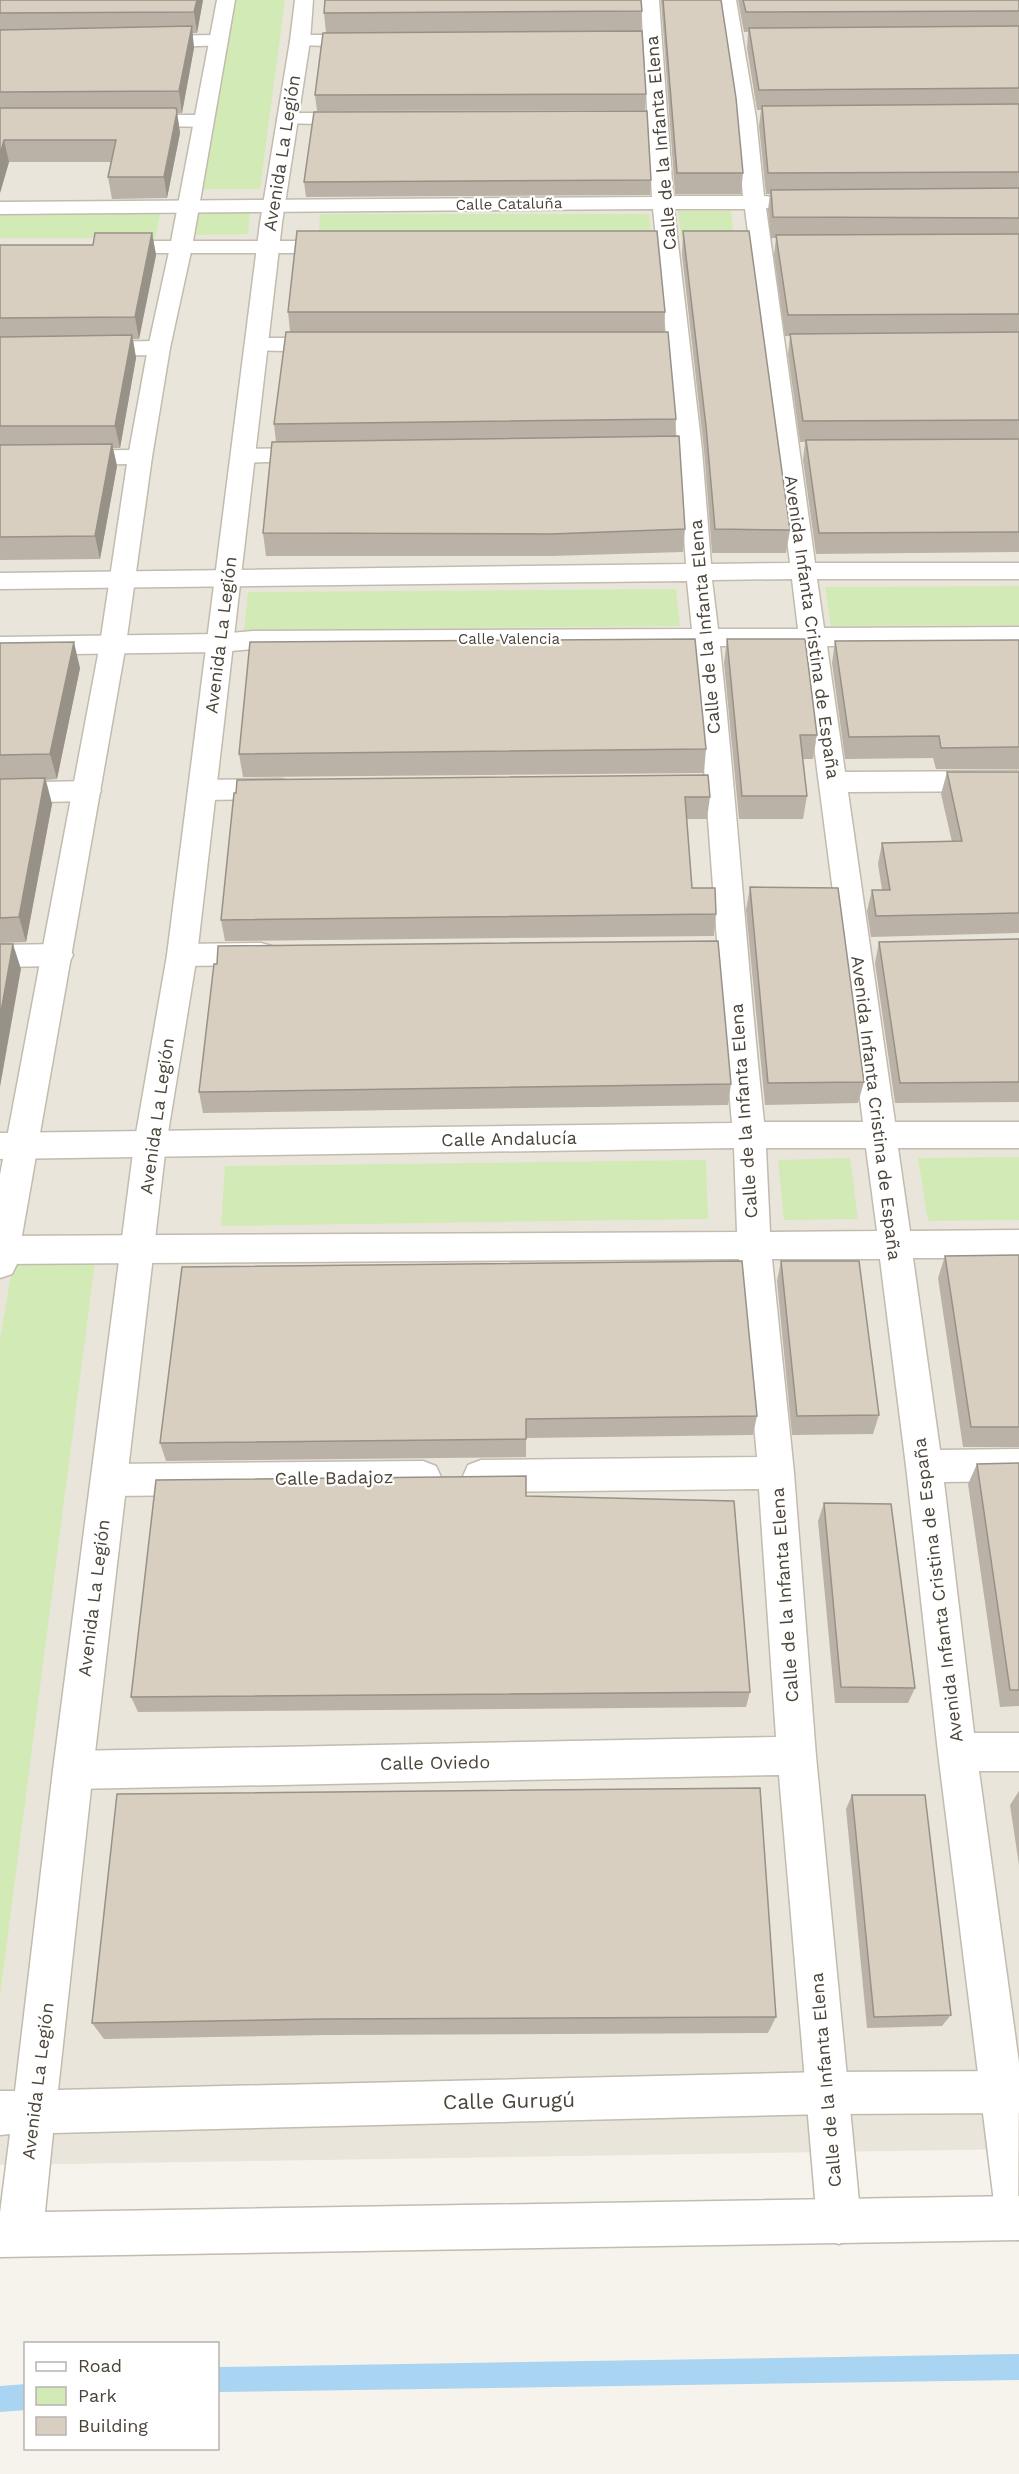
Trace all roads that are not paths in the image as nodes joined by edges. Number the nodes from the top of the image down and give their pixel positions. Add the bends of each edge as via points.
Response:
1 (226, 0) edge
2 (304, 0) edge
3 (650, 0) edge
4 (727, 0) edge
5 (218, 41) junction
6 (382, 41) edge
7 (126, 42) edge
8 (300, 42) junction
9 (287, 119) junction
10 (380, 119) edge
11 (119, 121) edge
12 (203, 121) junction
13 (795, 201) edge
14 (663, 202) junction
15 (754, 202) junction
16 (273, 206) junction
17 (0, 208) edge
18 (188, 208) junction
19 (92, 247) edge
20 (181, 247) junction
21 (268, 247) junction
22 (365, 247) edge
23 (256, 345) junction
24 (350, 345) edge
25 (159, 348) junction
26 (0, 350) edge
27 (337, 455) edge
28 (243, 456) junction
29 (140, 457) junction
30 (0, 458) edge
31 (804, 572) junction
32 (1019, 572) edge
33 (699, 573) junction
34 (228, 579) junction
35 (123, 580) junction
36 (0, 581) edge
37 (1019, 636) edge
38 (814, 637) junction
39 (706, 639) junction
40 (219, 643) junction
41 (113, 644) junction
42 (0, 646) edge
43 (1019, 781) edge
44 (833, 782) junction
45 (308, 789) edge
46 (202, 790) junction
47 (87, 791) junction
48 (0, 793) edge
49 (289, 954) edge
50 (58, 955) junction
51 (182, 955) junction
52 (0, 956) edge
53 (749, 1135) junction
54 (1019, 1135) edge
55 (881, 1137) junction
56 (150, 1145) junction
57 (11, 1146) edge
58 (1019, 1244) edge
59 (894, 1245) junction
60 (754, 1246) junction
61 (139, 1249) junction
62 (1, 1254) edge
63 (924, 1466) junction
64 (1019, 1466) edge
65 (776, 1473) junction
66 (109, 1480) junction
67 (957, 1752) junction
68 (1019, 1752) edge
69 (797, 1756) junction
70 (73, 1770) junction
71 (1010, 2092) edge
72 (827, 2093) junction
73 (17, 2113) edge
74 (1018, 2218) edge
75 (839, 2222) junction
76 (10, 2234) edge

1 - 5 street
2 - 8 street, Avenida La Legión
3 - 14 street, Calle de la Infanta Elena via 641,40 647,118
4 - 15 street, Avenida Infanta Cristina de España via 741,40 758,118
5 - 7 street
5 - 12 street
6 - 8 street
8 - 9 street, Avenida La Legión
9 - 10 street
9 - 16 street, Avenida La Legión
11 - 12 street
12 - 18 street
13 - 15 street, Calle Cataluña
14 - 15 street, Calle Cataluña
14 - 16 street, Calle Cataluña
14 - 33 street, Calle de la Infanta Elena via 669,247 666,345 678,450
15 - 31 street, Avenida Infanta Cristina de España via 758,245 784,345 800,451
16 - 18 street, Calle Cataluña
16 - 21 street, Avenida La Legión
17 - 18 street, Calle Cataluña
18 - 20 street
19 - 20 street
20 - 21 street
20 - 25 street
21 - 22 street
21 - 23 street, Avenida La Legión
23 - 24 street
23 - 28 street, Avenida La Legión
25 - 26 street
25 - 29 street
27 - 28 street
28 - 34 street, Avenida La Legión
29 - 30 street
29 - 35 street
31 - 32 street
31 - 33 street
31 - 38 street, Avenida Infanta Cristina de España
33 - 34 street
33 - 39 street, Calle de la Infanta Elena
34 - 35 street
34 - 40 street, Avenida La Legión
35 - 36 street
35 - 41 street
37 - 38 street, Calle Valencia
38 - 39 street, Calle Valencia
38 - 44 street, Avenida Infanta Cristina de España
39 - 40 street, Calle Valencia
39 - 53 street, Calle de la Infanta Elena via 709,785 719,949
40 - 41 street, Calle Valencia
40 - 46 street, Avenida La Legión
41 - 42 street, Calle Valencia
41 - 47 street
43 - 44 street
44 - 55 street, Avenida Infanta Cristina de España via 867,950
45 - 46 street
46 - 51 street, Avenida La Legión
47 - 48 street
47 - 50 street
49 - 51 street
50 - 52 street
50 - 57 street
51 - 56 street, Avenida La Legión
53 - 55 street, Calle Andalucía
53 - 56 street, Calle Andalucía
53 - 60 street, Calle de la Infanta Elena
54 - 55 street, Calle Andalucía
55 - 59 street, Avenida Infanta Cristina de España
56 - 57 street, Calle Andalucía
56 - 61 street, Avenida La Legión
57 - 62 street
58 - 59 street
59 - 60 street
59 - 63 street, Avenida Infanta Cristina de España
60 - 61 street
60 - 65 street, Calle de la Infanta Elena
61 - 62 street
61 - 66 street, Avenida La Legión
63 - 64 street
63 - 67 street, Avenida Infanta Cristina de España
65 - 66 street, Calle Badajoz
65 - 69 street, Calle de la Infanta Elena
66 - 70 street, Avenida La Legión
67 - 68 street
67 - 71 street, Avenida Infanta Cristina de España
69 - 70 street, Calle Oviedo
69 - 72 street, Calle de la Infanta Elena
70 - 73 street, Avenida La Legión
71 - 72 street, Calle Gurugú
71 - 74 street, Avenida Infanta Cristina de España
72 - 73 street, Calle Gurugú
72 - 75 street, Calle de la Infanta Elena
73 - 76 street, Avenida La Legión
74 - 75 street
75 - 76 street

